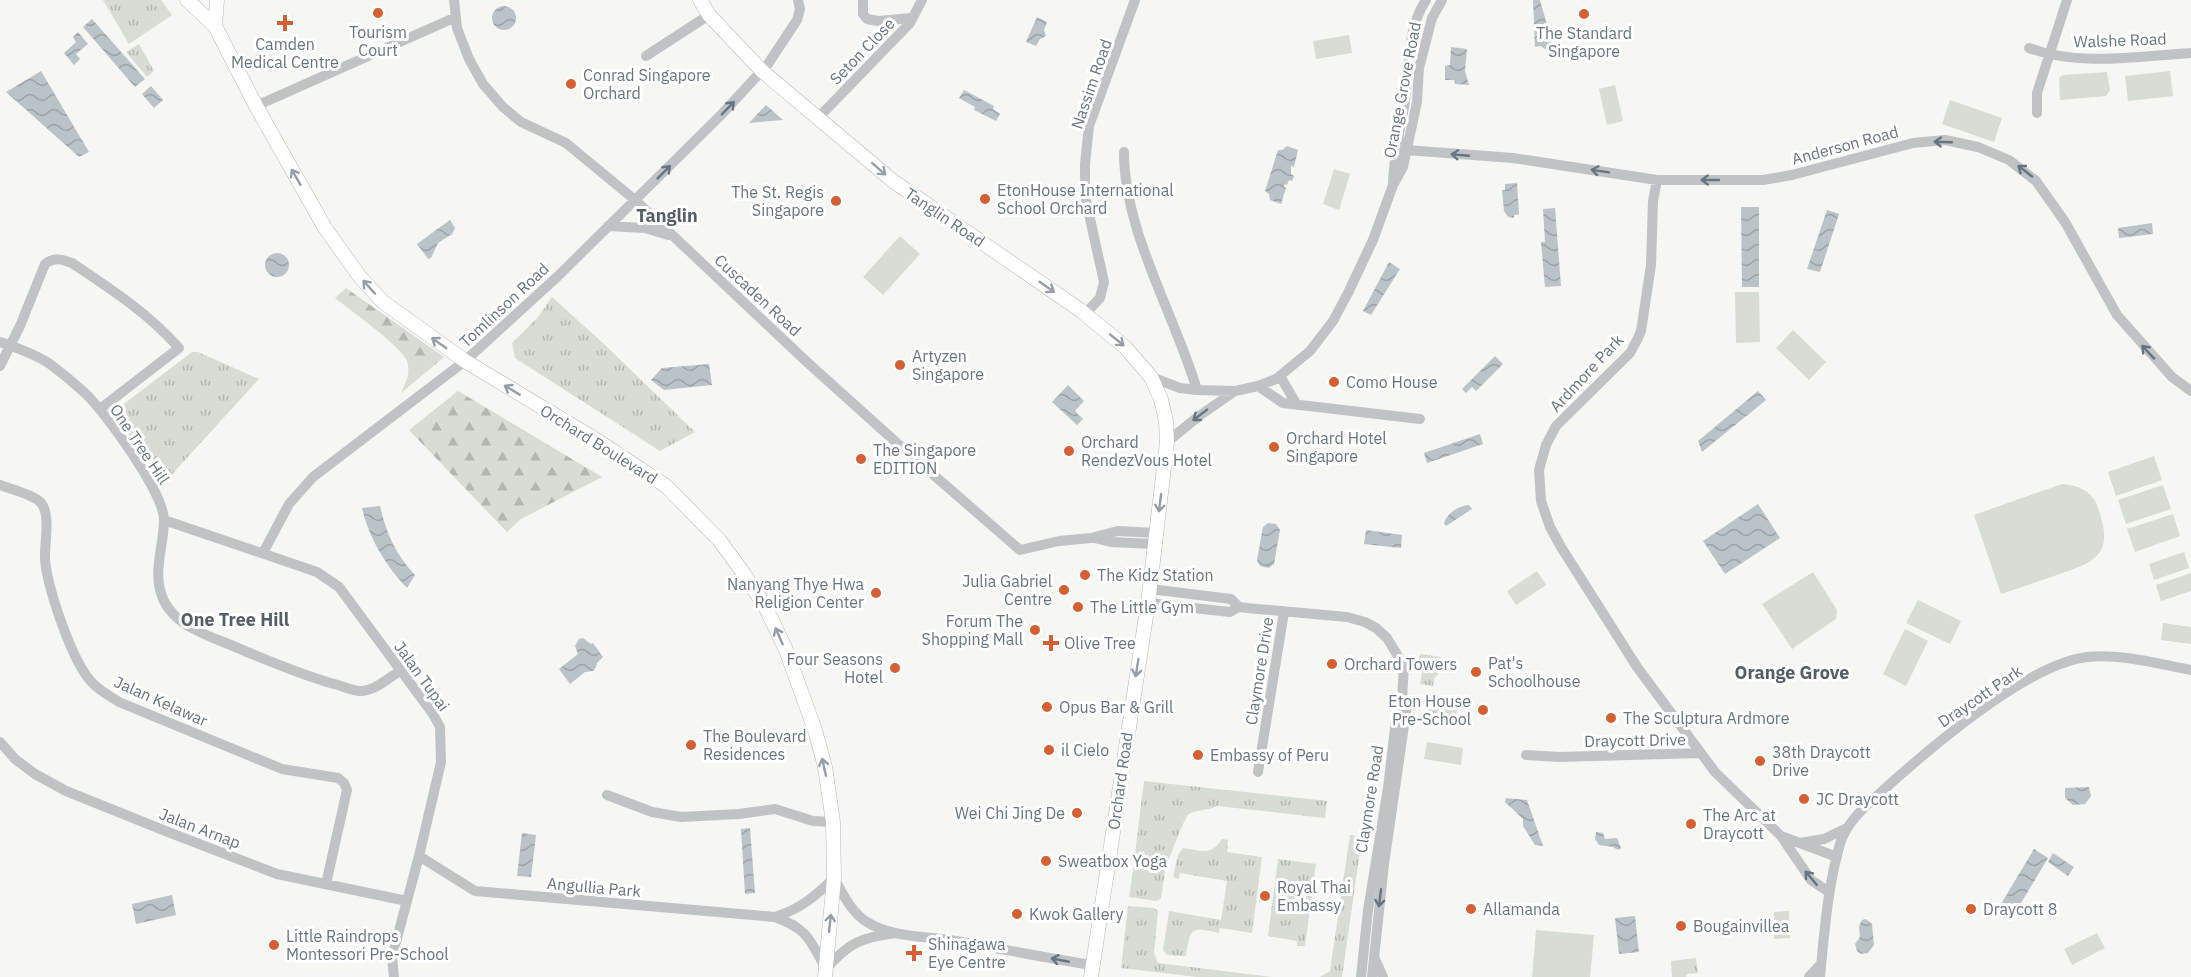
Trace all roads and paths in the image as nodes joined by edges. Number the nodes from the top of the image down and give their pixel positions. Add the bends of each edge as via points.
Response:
1 (187, 0) edge
2 (217, 0) edge
3 (454, 0) edge
4 (700, 0) edge
5 (798, 0) edge
6 (863, 0) edge
7 (922, 0) edge
8 (1135, 0) edge
9 (1426, 0) edge
10 (1442, 0) edge
11 (2067, 0) edge
12 (709, 15) junction
13 (456, 17) junction
14 (912, 18) junction
15 (215, 26) junction
16 (2029, 48) dead end
17 (2191, 53) edge
18 (2050, 55) junction
19 (646, 57) dead end
20 (762, 71) junction
21 (256, 106) junction
22 (2037, 113) dead end
23 (818, 118) junction
24 (1397, 137) junction
25 (1406, 150) junction
26 (1124, 152) dead end
27 (1657, 180) junction
28 (1393, 185) junction
29 (635, 200) junction
30 (608, 226) junction
31 (672, 236) junction
32 (1085, 314) junction
33 (4, 344) edge
34 (465, 361) junction
35 (0, 366) edge
36 (1280, 376) junction
37 (1151, 377) junction
38 (1258, 386) junction
39 (1197, 390) junction
40 (1235, 391) junction
41 (2191, 391) edge
42 (1297, 405) junction
43 (100, 409) junction
44 (1417, 419) dead end
45 (1167, 442) junction
46 (0, 485) edge
47 (164, 520) junction
48 (1156, 538) junction
49 (263, 553) junction
50 (1149, 596) junction
51 (1284, 612) junction
52 (2191, 670) edge
53 (400, 671) junction
54 (1402, 699) junction
55 (0, 742) edge
56 (1701, 753) junction
57 (1526, 755) dead end
58 (1258, 772) dead end
59 (608, 795) dead end
60 (833, 822) junction
61 (1847, 828) junction
62 (1781, 836) junction
63 (1800, 843) junction
64 (419, 856) junction
65 (1837, 857) junction
66 (834, 878) junction
67 (326, 884) junction
68 (1829, 892) junction
69 (407, 901) junction
70 (776, 917) junction
71 (896, 933) junction
72 (1374, 956) junction
73 (1821, 964) junction
74 (1092, 971) edge
75 (825, 973) edge
76 (394, 977) edge
77 (1361, 977) edge
78 (1372, 977) edge
79 (1383, 977) edge
80 (1809, 977) edge
81 (1820, 977) edge

1 - 15 main road, Orchard Boulevard
2 - 15 main road
3 - 13 street, Cuscaden Road
4 - 12 main road, Tanglin Road
5 - 20 street, Tomlinson Road via 797,20
6 - 14 street via 867,19
7 - 14 street, Seton Close
8 - 32 street, Nassim Road via 1089,126 1085,196 1104,282 1100,298
9 - 24 street, Orange Grove Road via 1411,41
10 - 25 street, Orange Grove Road via 1432,18 1419,68 1417,102
11 - 18 street, Walshe Road
12 - 19 street
12 - 20 main road, Tanglin Road
13 - 21 street
13 - 29 street, Cuscaden Road via 469,59 483,84 503,107 521,122 566,143
14 - 23 street, Seton Close
15 - 21 main road, Orchard Boulevard
16 - 18 street
17 - 18 street, Walshe Road via 2084,59
18 - 22 street, Walshe Road via 2037,93
20 - 23 main road, Tanglin Road
29 -> 20 street, Tomlinson Road
34 -> 21 main road, Orchard Boulevard via 383,303 360,277 326,228
23 -> 32 main road, Tanglin Road via 892,181
24 - 25 street
24 - 28 street, Orange Grove Road
27 -> 25 street, Anderson Road via 1513,158
25 - 28 street, Orange Grove Road
26 - 39 street via 1124,173 1134,216
41 -> 27 street, Anderson Road via 2172,377 2117,315 2065,222 2036,181 2009,160 1978,147 1945,140 1913,143 1763,180
27 - 56 street, Ardmore Park via 1641,331 1630,353 1556,426 1539,470 1540,491 1550,527 1561,547 1637,667
28 - 36 street, Orange Grove Road via 1373,240 1333,321 1310,351
29 - 30 street, Tomlinson Road
29 - 31 street, Cuscaden Road
30 - 31 street via 645,228
30 - 34 street, Tomlinson Road
31 - 48 street, Cuscaden Road via 898,444 1020,550 1118,531
32 -> 37 main road, Tanglin Road via 1125,347
33 - 35 street
33 - 43 street, One Tree Hill via 49,364
33 - 43 street via 20,326 45,264 52,259 72,264 133,304 179,348
34 - 49 street, Tomlinson Road via 313,477 289,504
60 -> 34 main road, Orchard Boulevard via 815,730 786,650 766,608 720,541 666,486
36 - 38 street, Orange Grove Road
36 - 42 street
37 - 39 street, Orange Grove Road
37 - 45 main road, Tanglin Road via 1162,402
38 - 40 street, Orange Grove Road
38 - 42 street via 1277,401
39 - 40 street, Orange Grove Road
40 -> 45 street, Orange Grove Road
42 - 44 street
43 - 47 street, One Tree Hill via 143,469
45 -> 48 main road, Orchard Road
46 - 67 street, Jalan Kelawar via 39,501 44,508 48,582 84,674 100,690 119,702 282,769 338,778 344,783 347,790
47 - 49 street, Jalan Tupai
47 - 53 street, One Tree Hill via 159,582 164,601 192,629 323,681 361,691 377,687
48 - 50 main road, Orchard Road
49 - 53 street, Jalan Tupai via 317,572 339,587
50 - 51 street, Claymore Road via 1231,599 1239,607
50 -> 74 main road, Orchard Road
51 - 54 street, Claymore Road via 1347,617 1376,628 1404,666
51 - 58 street, Claymore Drive
52 - 61 street, Draycott Park via 2103,656 2086,657 2032,677 1926,752 1863,808
53 - 64 street, Jalan Tupai via 440,727 441,762
54 -> 72 street, Claymore Road via 1407,705 1405,729
54 - 77 street, Claymore Road via 1398,703
55 - 67 street, Jalan Arnap via 34,774 66,791 277,874
56 - 57 street, Draycott Drive
56 - 62 street, Draycott Drive via 1741,799
59 - 60 street via 652,812 681,816 776,809 813,821
60 - 66 main road, Orchard Boulevard
61 - 63 street via 1824,839
61 - 65 street, Draycott Park
62 - 63 street, Draycott Drive
68 -> 62 street, Draycott Drive via 1811,880
63 - 65 street, Draycott Drive
64 - 69 street, Jalan Tupai
64 - 70 street, Angullia Park via 475,891
65 - 68 street
66 - 70 street, Angullia Park via 808,903
66 - 71 street via 854,911 866,922
75 -> 66 main road, Orchard Boulevard
67 - 69 street, Jalan Arnap
68 - 73 street
69 - 76 street, Jalan Tupai via 392,957
70 - 75 street, Angullia Park via 804,932
74 -> 71 street via 955,941
71 - 75 street via 852,944
72 - 78 street, Claymore Road
72 - 79 street
73 - 80 street
73 - 81 street

